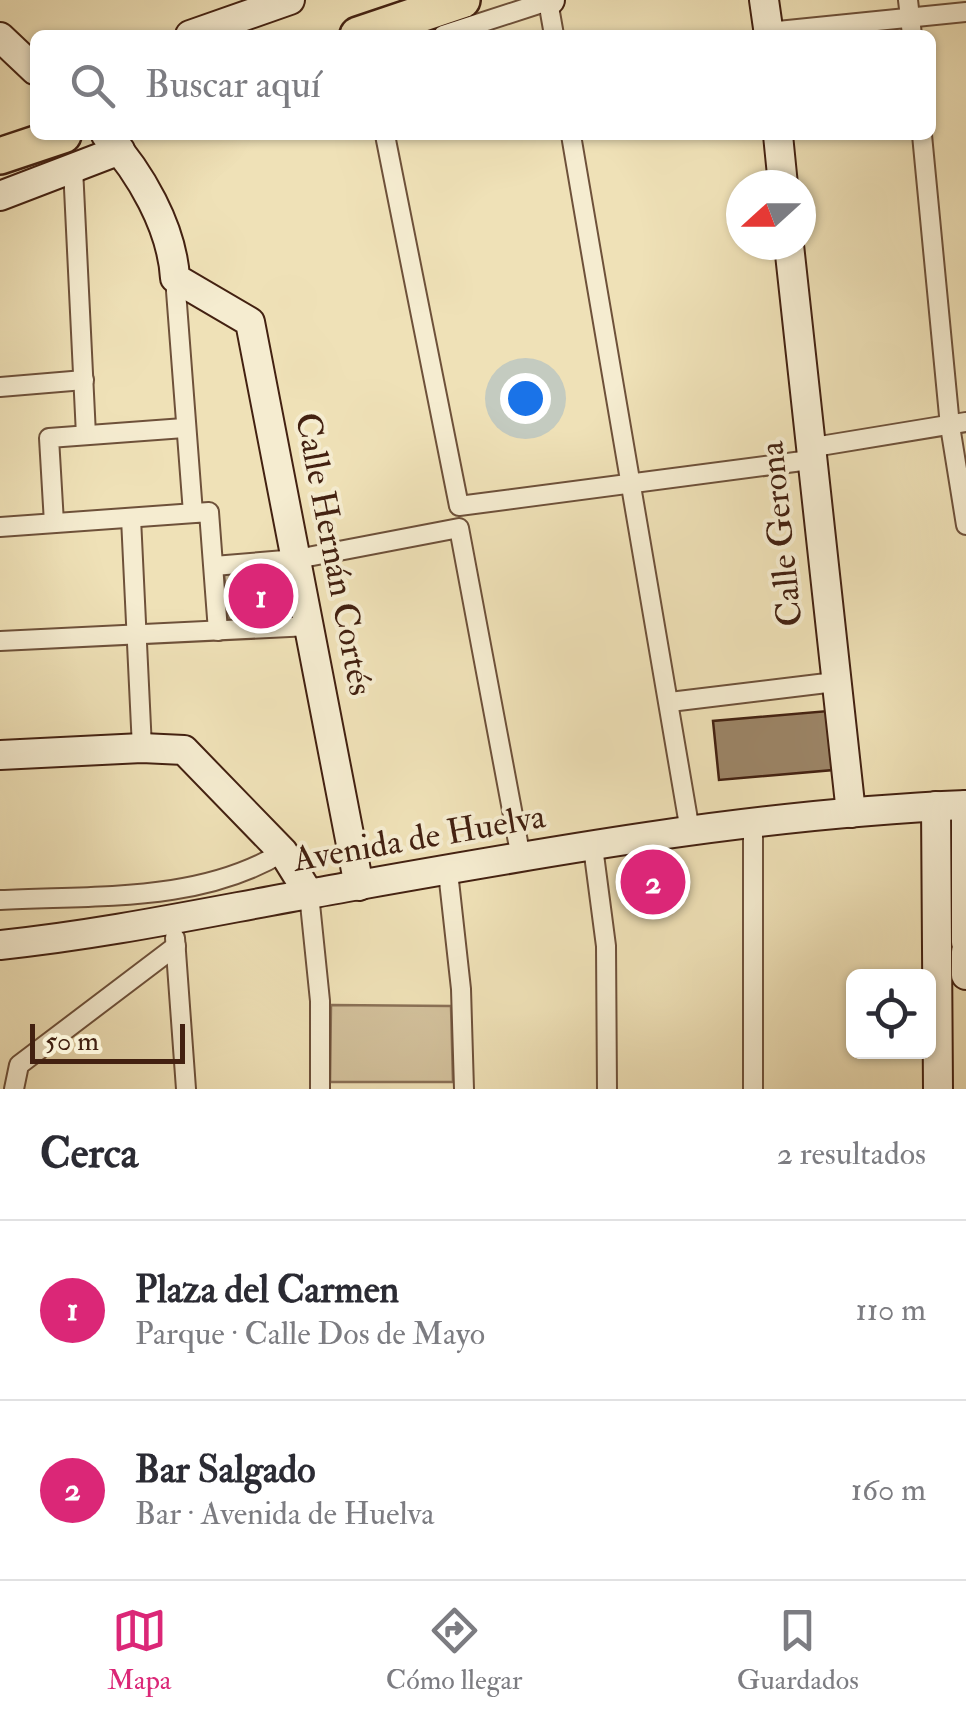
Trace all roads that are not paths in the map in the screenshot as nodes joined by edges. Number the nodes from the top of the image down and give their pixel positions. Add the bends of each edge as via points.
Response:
1 (290, 0) edge
2 (462, 0) edge
3 (548, 0) edge
4 (764, 0) edge
5 (966, 12) edge
6 (910, 17) edge
7 (204, 30) edge
8 (373, 30) edge
9 (458, 30) edge
10 (553, 30) edge
11 (768, 30) edge
12 (801, 30) edge
13 (0, 37) edge
14 (30, 65) edge
15 (386, 140) edge
16 (572, 140) edge
17 (778, 140) edge
18 (923, 140) edge
19 (113, 142) edge
20 (68, 152) edge
21 (0, 156) edge
22 (782, 170) edge
23 (0, 196) edge
24 (790, 260) edge
25 (175, 278) junction
26 (84, 380) junction
27 (0, 387) edge
28 (958, 424) edge
29 (184, 428) junction
30 (86, 435) junction
31 (809, 454) junction
32 (631, 481) junction
33 (201, 513) junction
34 (131, 518) junction
35 (54, 523) junction
36 (966, 524) edge
37 (0, 527) edge
38 (296, 559) junction
39 (214, 566) junction
40 (310, 626) junction
41 (218, 631) junction
42 (137, 634) junction
43 (0, 641) edge
44 (835, 682) junction
45 (670, 702) junction
46 (142, 748) junction
47 (0, 755) edge
48 (966, 805) edge
49 (936, 806) junction
50 (851, 814) junction
51 (753, 824) junction
52 (690, 831) junction
53 (593, 847) junction
54 (283, 852) junction
55 (521, 858) junction
56 (448, 872) junction
57 (359, 886) junction
58 (310, 894) junction
59 (0, 900) edge
60 (966, 900) edge
61 (175, 934) junction
62 (957, 943) edge
63 (0, 945) edge
64 (966, 952) edge
65 (966, 975) edge
66 (14, 1089) edge
67 (186, 1089) edge
68 (320, 1089) edge
69 (464, 1089) edge
70 (608, 1089) edge
71 (753, 1089) edge
72 (938, 1089) edge

1 - 7 street
2 - 8 highway
3 - 9 street
3 - 10 street
4 - 11 street
5 - 6 street
6 - 12 street
13 - 14 street
15 - 32 street via 459,506
16 - 32 street
17 - 22 street
18 - 28 street
19 - 20 street
19 - 25 street via 132,163 174,253
20 - 21 highway
20 - 23 street
20 - 26 street
24 - 31 street, Calle Gerona
25 - 29 street
25 - 38 street, Calle Hernán Cortés via 250,322
26 - 27 street
26 - 30 street
28 - 31 street
28 - 36 street
29 - 30 street
29 - 33 street
30 - 35 street via 49,438
31 - 32 street
31 - 44 street, Calle Gerona
32 - 45 street
33 - 34 street
33 - 39 street
34 - 35 street
34 - 42 street
35 - 37 street
38 - 39 street
38 - 40 street, Calle Hernán Cortés
38 - 55 street via 459,528
39 - 41 street
40 - 41 street
40 - 57 street, Calle Hernán Cortés
41 - 42 street
42 - 43 street
42 - 46 street
44 - 45 street
44 - 50 street, Calle Gerona
45 - 52 street
46 - 47 street
46 - 54 street via 184,750
48 - 49 street, Avenida de Huelva
48 - 60 street
49 - 50 street, Avenida de Huelva
49 - 62 street
50 - 51 street, Avenida de Huelva
51 - 52 street, Avenida de Huelva
51 - 71 street
52 - 53 street, Avenida de Huelva
53 - 55 street, Avenida de Huelva
53 - 70 street via 606,946
54 - 58 street
54 - 59 street via 246,875 156,893
55 - 56 street, Avenida de Huelva
56 - 57 street, Avenida de Huelva
56 - 69 street
57 - 58 street, Avenida de Huelva
58 - 61 street, Avenida de Huelva
58 - 68 street
60 - 62 street
61 - 63 street, Avenida de Huelva
61 - 66 street via 19,1064
61 - 67 street
62 - 72 street
64 - 65 street

